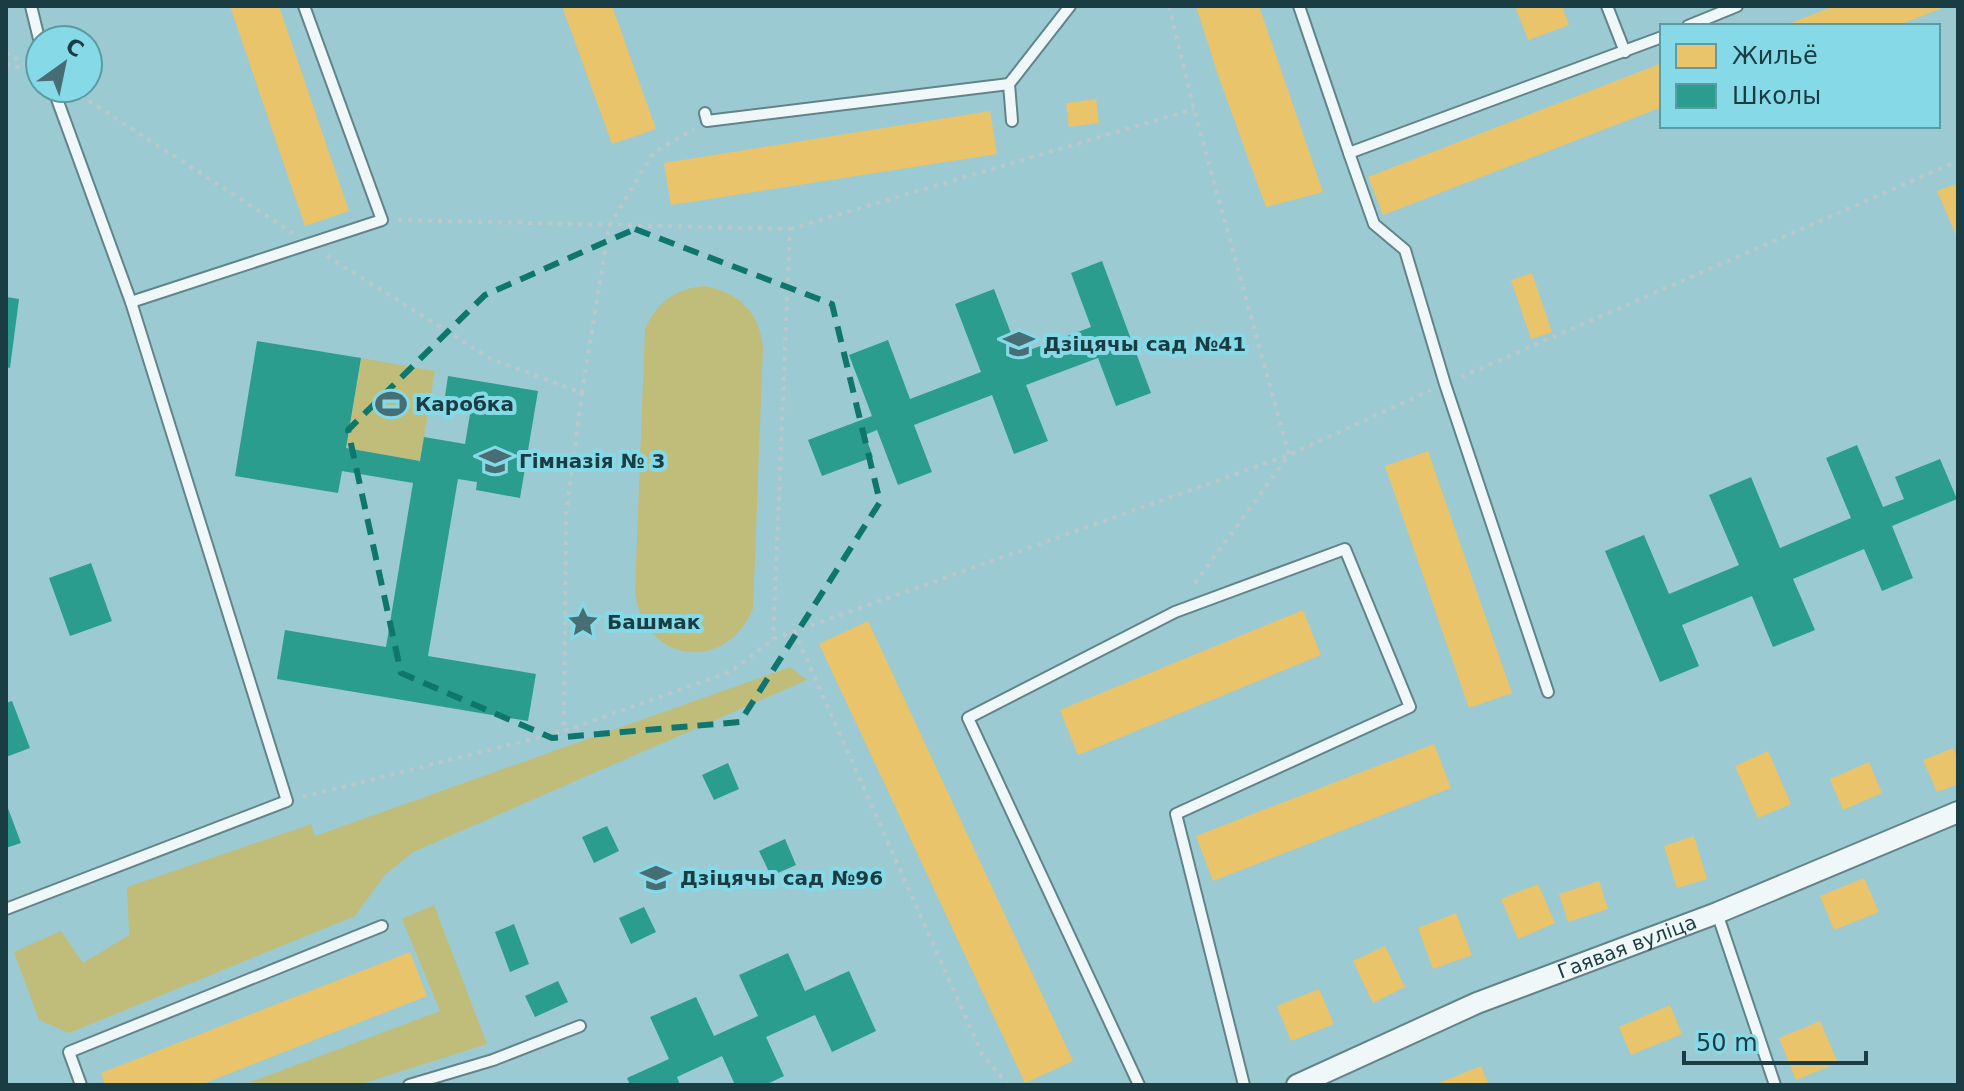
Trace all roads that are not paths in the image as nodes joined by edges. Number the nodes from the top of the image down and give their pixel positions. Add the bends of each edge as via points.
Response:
1 (304, 6) edge
2 (1070, 6) edge
3 (1299, 6) edge
4 (1607, 6) edge
5 (1737, 6) edge
6 (1693, 24) edge
7 (1660, 38) edge
8 (1625, 52) junction
9 (1009, 84) junction
10 (59, 104) edge
11 (706, 117) road end
12 (1012, 121) dead end
13 (1349, 153) junction
14 (131, 302) junction
15 (1548, 692) dead end
16 (1958, 812) edge
17 (6, 909) edge
18 (1717, 913) junction
19 (382, 926) dead end
20 (580, 1026) dead end
21 (81, 1085) edge
22 (409, 1085) edge
23 (1139, 1085) edge
24 (1244, 1085) edge
25 (1297, 1085) edge
26 (1775, 1085) edge

1 - 14 lane via 382,220
2 - 9 lane
3 - 13 lane
4 - 8 lane
5 - 6 lane
7 - 8 lane
8 - 13 lane
9 - 11 lane
9 - 12 lane
10 - 14 lane
13 - 15 lane via 1374,224 1405,250
14 - 17 lane via 287,801
16 - 18 street, Гаявая вуліца
18 - 25 street, Гаявая вуліца via 1477,1003
18 - 26 lane
19 - 21 lane via 69,1052
20 - 22 lane
23 - 24 lane via 968,718 1175,612 1345,549 1410,707 1176,814

